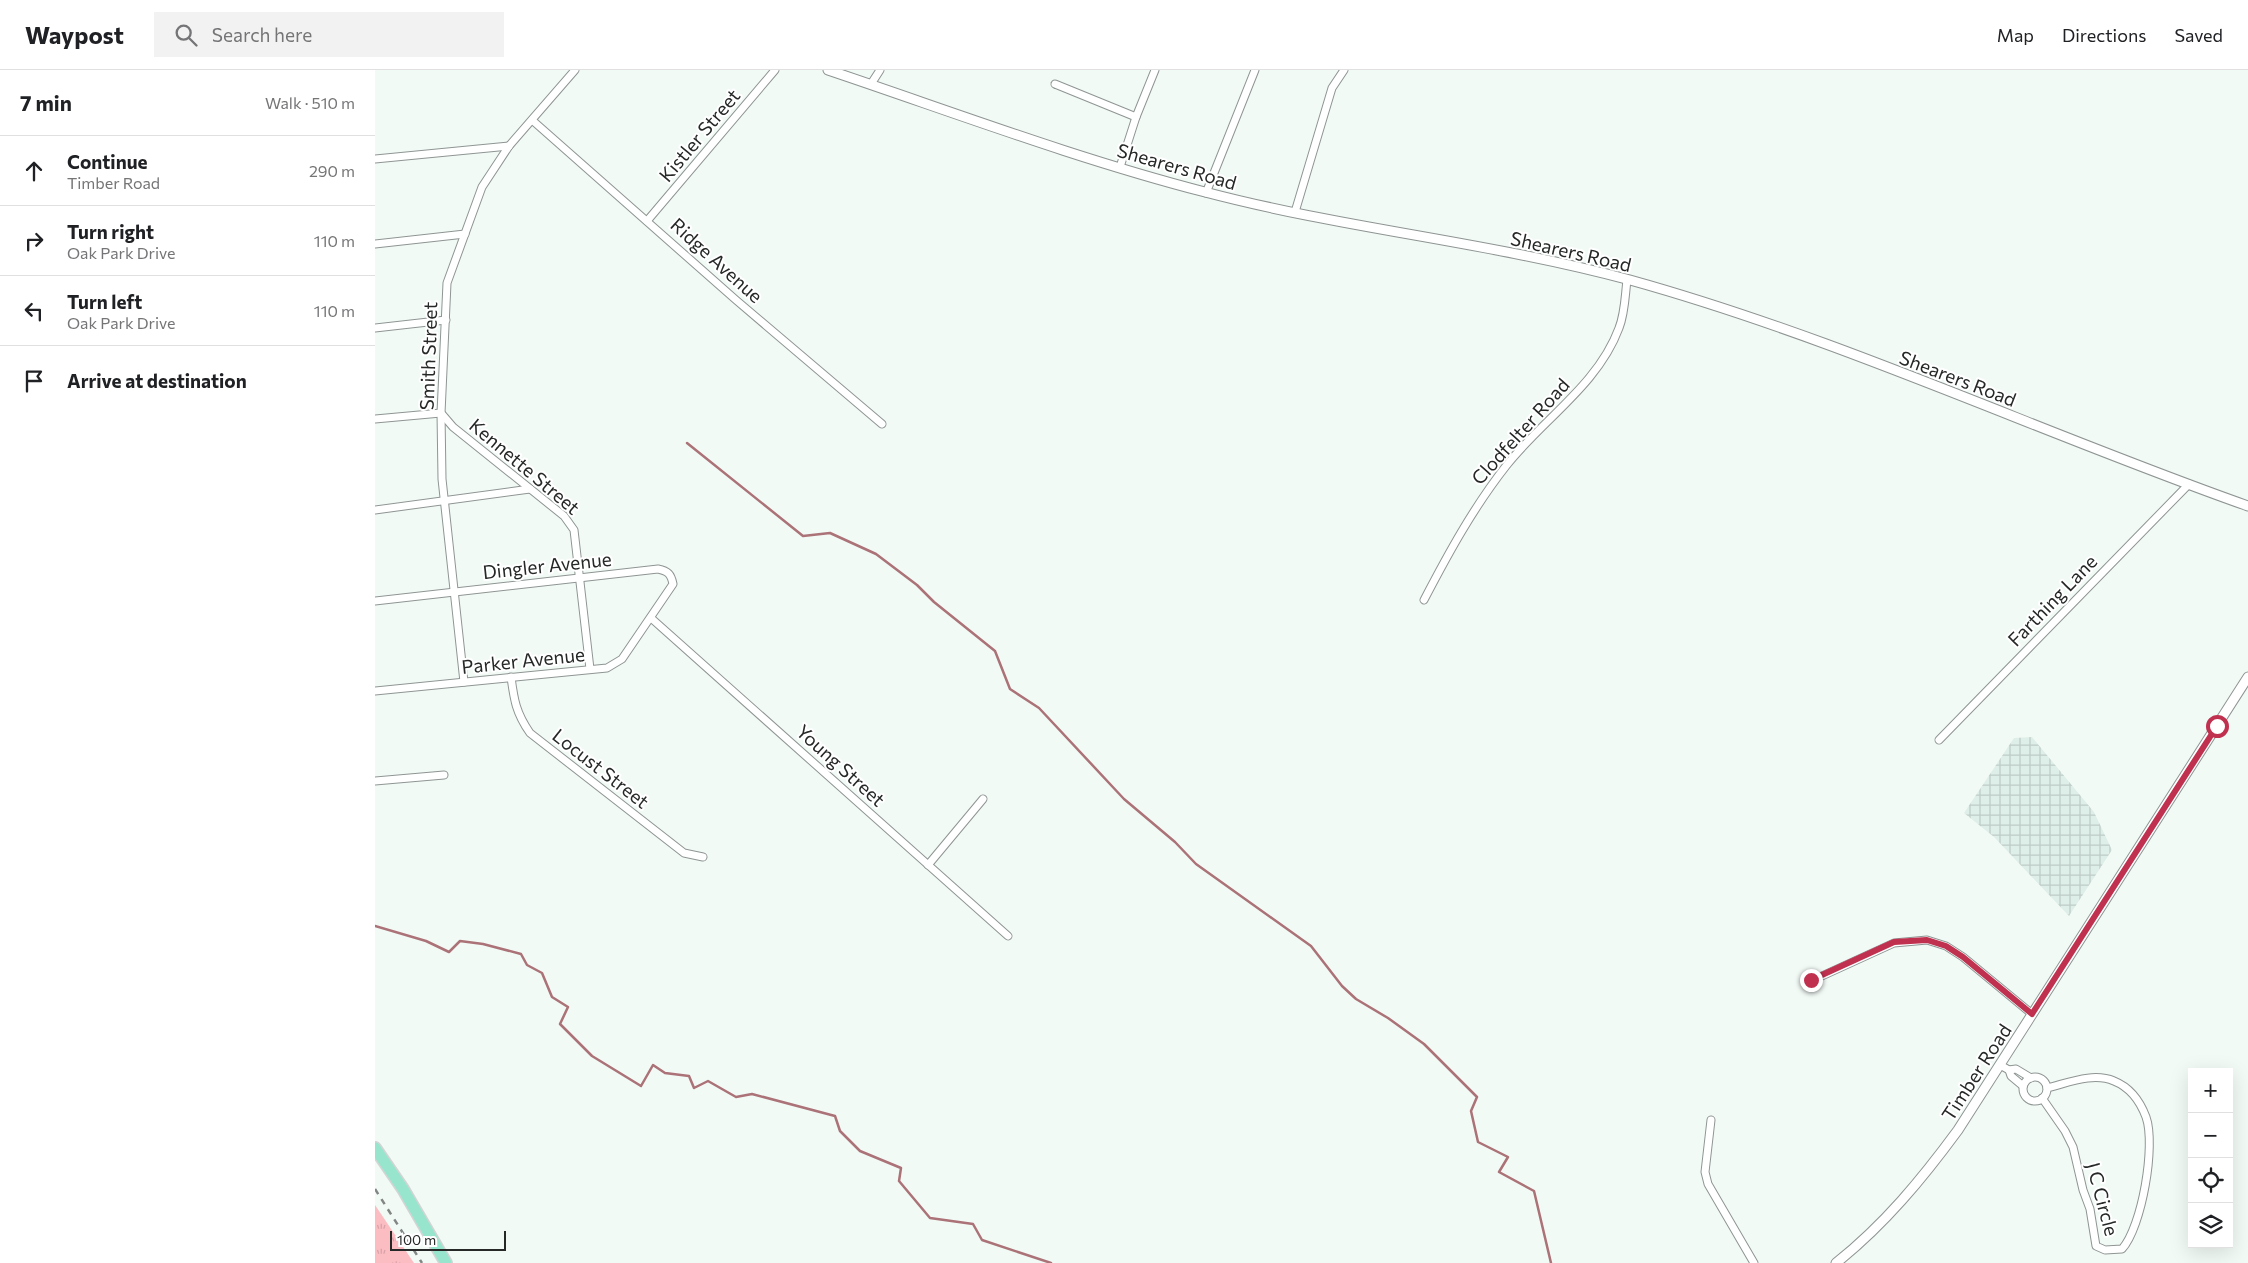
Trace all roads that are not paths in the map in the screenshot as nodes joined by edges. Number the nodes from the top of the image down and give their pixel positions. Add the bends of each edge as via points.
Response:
1 (575, 70) edge
2 (775, 70) edge
3 (828, 70) edge
4 (880, 70) edge
5 (1155, 70) edge
6 (1255, 70) edge
7 (1344, 70) edge
8 (871, 84) junction
9 (1055, 84) dead end
10 (1136, 117) junction
11 (532, 120) junction
12 (509, 146) junction
13 (375, 159) edge
14 (1120, 167) junction
15 (1206, 193) junction
16 (1295, 212) junction
17 (647, 221) junction
18 (465, 234) junction
19 (375, 244) edge
20 (1627, 280) junction
21 (446, 320) junction
22 (375, 328) edge
23 (441, 413) junction
24 (375, 419) edge
25 (881, 424) dead end
26 (2189, 484) junction
27 (530, 489) junction
28 (445, 501) junction
29 (2248, 506) edge
30 (375, 510) edge
31 (580, 578) junction
32 (455, 592) junction
33 (1424, 600) dead end
34 (375, 601) edge
35 (651, 618) junction
36 (590, 669) junction
37 (511, 677) junction
38 (2248, 677) edge
39 (464, 682) junction
40 (375, 691) edge
41 (1939, 740) dead end
42 (444, 776) dead end
43 (375, 781) edge
44 (983, 799) dead end
45 (703, 857) dead end
46 (928, 865) junction
47 (1008, 936) dead end
48 (1811, 980) dead end
49 (2032, 1014) junction
50 (2001, 1065) junction
51 (2009, 1070) junction
52 (2031, 1078) junction
53 (2023, 1086) junction
54 (2047, 1088) junction
55 (2042, 1098) junction
56 (1711, 1120) dead end
57 (375, 1148) edge
58 (446, 1263) edge
59 (1754, 1263) edge
60 (1836, 1263) edge

1 - 11 street, Smith Street
2 - 17 street, Kistler Street
3 - 8 street, Shearers Road
4 - 8 street
5 - 10 street
6 - 15 street
7 - 16 street via 1332,88
8 - 14 street, Shearers Road
9 - 10 street
10 - 14 street
11 - 12 street, Smith Street
11 - 17 street, Ridge Avenue
12 - 13 street
12 - 18 street, Smith Street via 482,187
14 - 15 street, Shearers Road
15 - 16 street, Shearers Road
16 - 20 street, Shearers Road via 1512,253
17 - 25 street, Ridge Avenue
18 - 19 street
18 - 21 street, Smith Street via 447,283
20 - 26 street, Shearers Road via 1707,303 1843,351
20 - 33 street, Clodfelter Road via 1619,328 1609,350 1587,381 1506,466 1475,508
21 - 22 street
21 - 23 street, Smith Street
23 - 24 street
23 - 27 street, Kennette Street via 453,427
23 - 28 street, Smith Street
26 - 29 street, Shearers Road
26 - 41 street, Farthing Lane
27 - 28 street
27 - 31 street, Kennette Street via 564,516 574,530
28 - 30 street
28 - 32 street, Smith Street
31 - 32 street, Dingler Avenue
31 - 35 street, Dingler Avenue via 666,571 673,584
31 - 36 street, Kennette Street
32 - 34 street, Dingler Avenue
32 - 39 street, Smith Street
35 - 36 street, Parker Avenue via 622,659 607,668
35 - 46 street, Young Street
36 - 37 street, Parker Avenue
37 - 39 street, Parker Avenue
37 - 45 street, Locust Street via 515,705 530,733 684,853
38 - 49 street, Timber Road
39 - 40 street, Parker Avenue
42 - 43 street
44 - 46 street
46 - 47 street, Young Street
48 - 49 street via 1894,942 1927,940 1946,946 1963,957
49 - 50 street, Timber Road
50 - 51 street
50 - 60 street, Timber Road via 1930,1169 1878,1227
51 - 52 street via 2016,1069
51 - 53 street
52 - 53 street
52 - 54 street via 2042,1079
53 - 55 street via 2029,1099
54 - 55 street
54 - 55 street, J C Circle via 2100,1077 2127,1088 2139,1102 2146,1118 2149,1158 2143,1202 2128,1243 2122,1249 2105,1250 2096,1246 2090,1209 2073,1147
56 - 59 street via 1705,1172 1708,1184
57 - 58 main road

